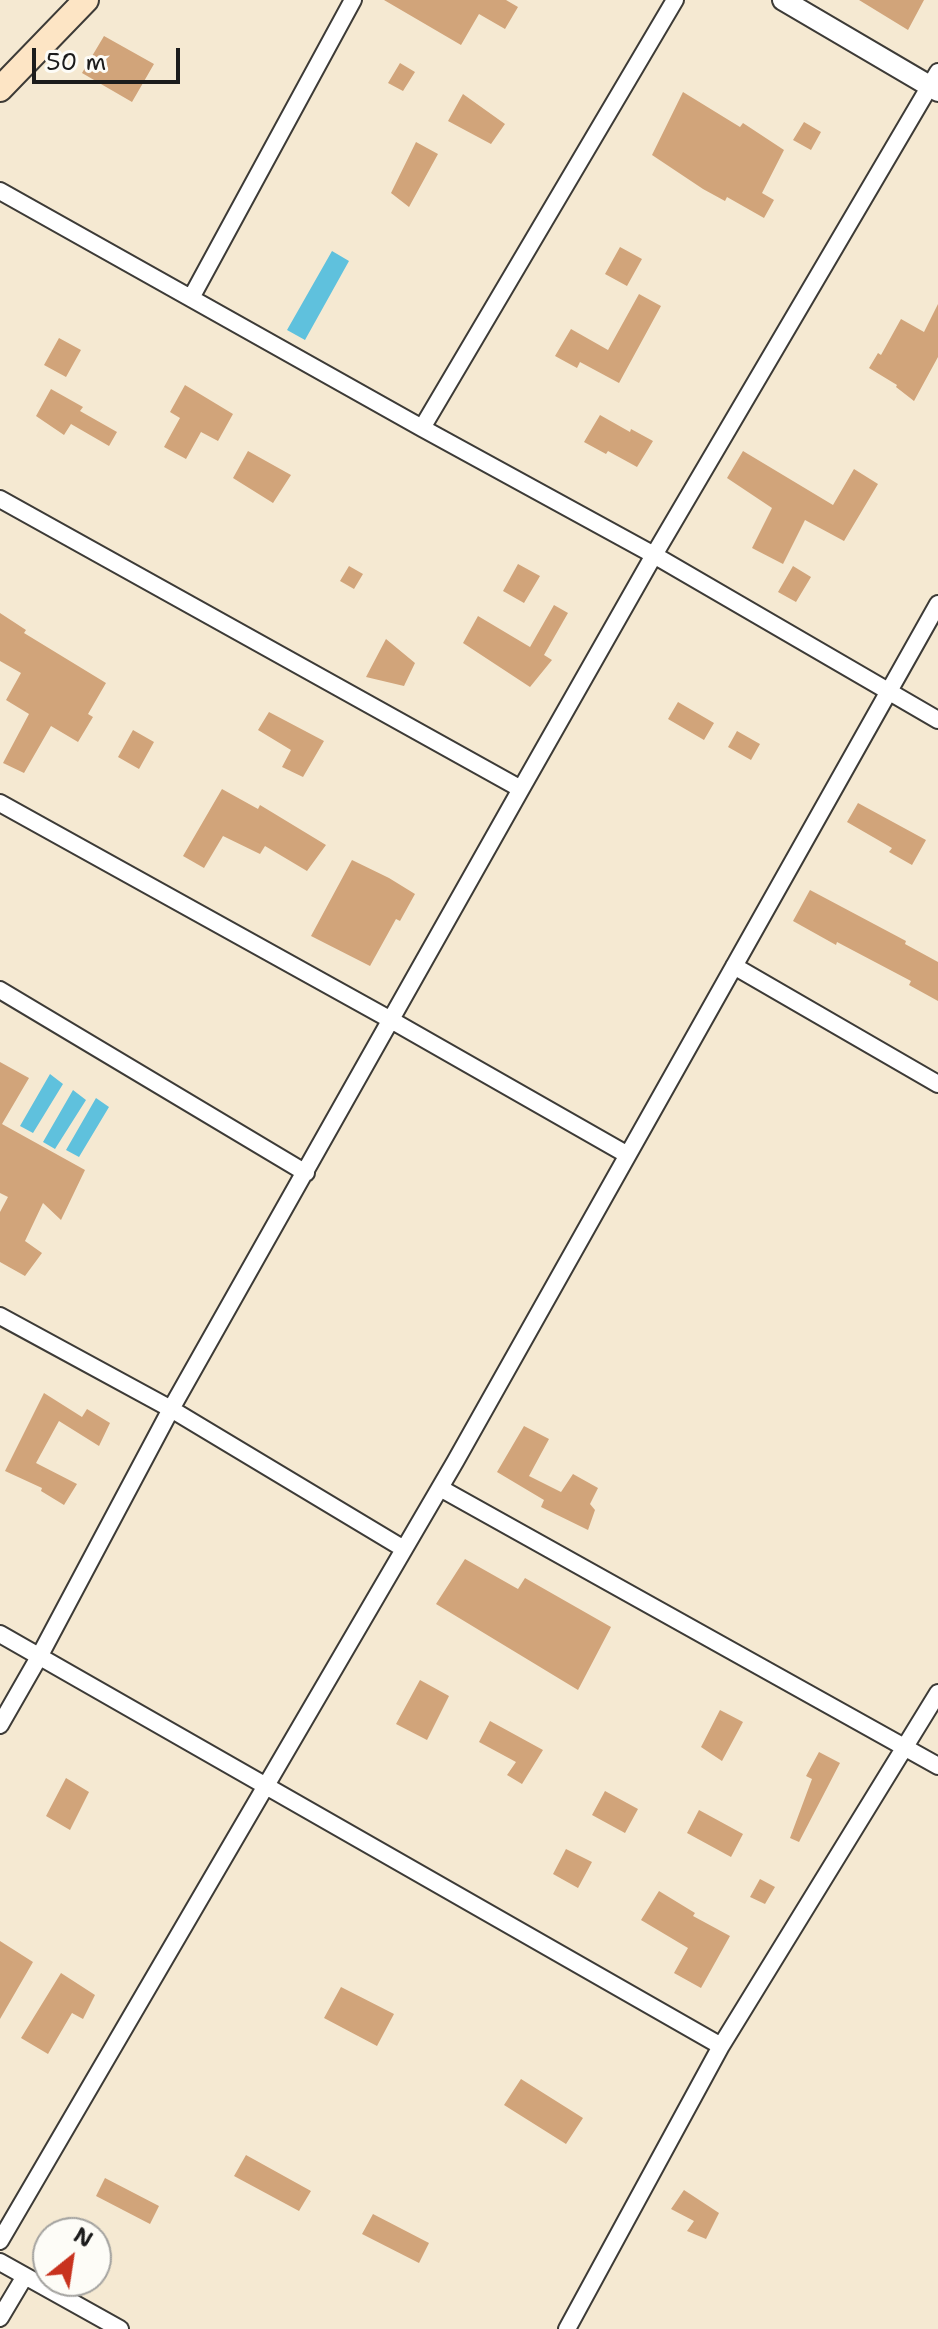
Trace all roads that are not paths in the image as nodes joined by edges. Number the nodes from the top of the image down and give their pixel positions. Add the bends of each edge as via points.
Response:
1 (86, 0) edge
2 (353, 0) edge
3 (675, 0) edge
4 (783, 0) edge
5 (935, 83) edge
6 (0, 89) edge
7 (0, 191) edge
8 (191, 298) junction
9 (422, 428) junction
10 (0, 499) edge
11 (654, 555) junction
12 (938, 604) edge
13 (888, 691) junction
14 (938, 720) edge
15 (521, 789) junction
16 (0, 803) edge
17 (734, 966) junction
18 (0, 990) edge
19 (391, 1020) junction
20 (938, 1084) edge
21 (626, 1154) junction
22 (306, 1173) junction
23 (0, 1316) edge
24 (171, 1409) junction
25 (440, 1488) junction
26 (404, 1549) junction
27 (0, 1634) edge
28 (39, 1657) junction
29 (938, 1693) edge
30 (0, 1725) edge
31 (905, 1747) junction
32 (938, 1766) edge
33 (266, 1786) junction
34 (721, 2046) junction
35 (0, 2241) edge
36 (0, 2262) edge
37 (25, 2276) junction
38 (0, 2318) edge
39 (120, 2329) edge
40 (567, 2329) edge

1 - 6 main road
2 - 8 street
3 - 9 street
4 - 5 street
5 - 11 street
7 - 8 street
8 - 9 street
9 - 11 street
10 - 15 street
11 - 13 street
11 - 15 street
12 - 13 street
13 - 14 street
13 - 17 street
15 - 19 street
16 - 19 street
17 - 20 street
17 - 21 street
18 - 22 street
19 - 21 street
19 - 22 street
21 - 25 street
22 - 24 street
23 - 24 street
24 - 26 street
24 - 28 street
25 - 26 street
25 - 31 street
26 - 33 street
27 - 28 street
28 - 30 street
28 - 33 street
29 - 31 street
31 - 32 street
31 - 34 street
33 - 34 street
33 - 35 street
34 - 40 street
36 - 37 street
37 - 38 street
37 - 39 street

